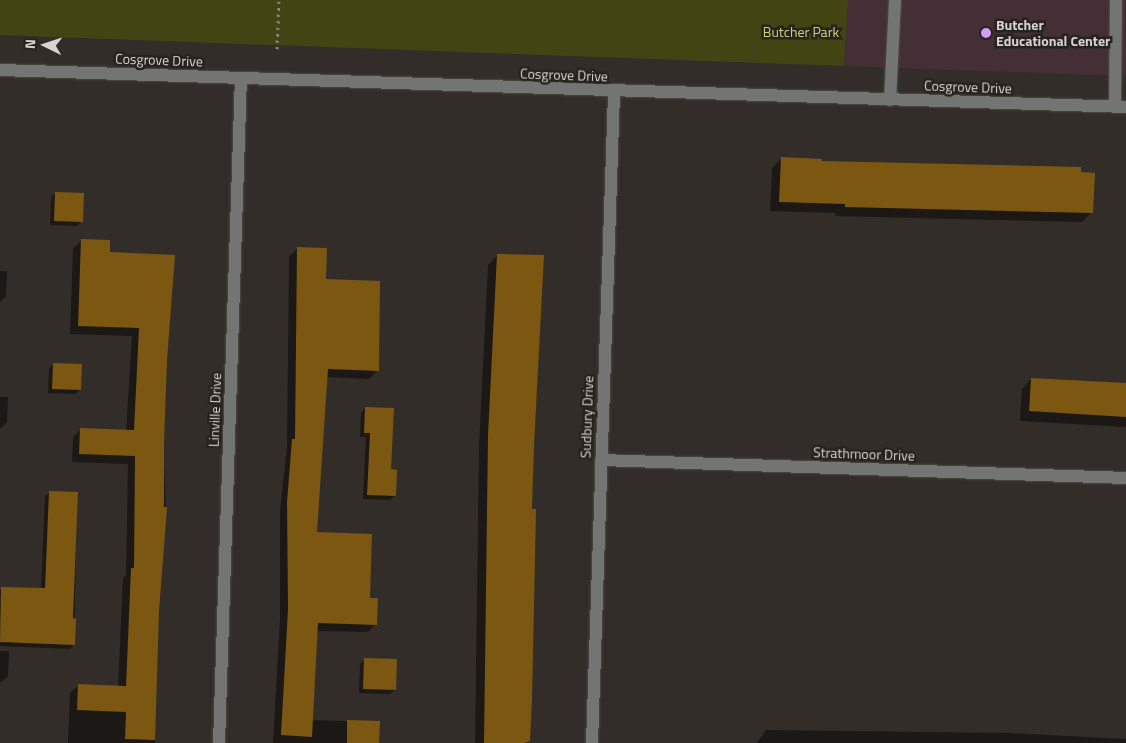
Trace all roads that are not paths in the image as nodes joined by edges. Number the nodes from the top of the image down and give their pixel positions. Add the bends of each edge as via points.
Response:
1 (895, 0) edge
2 (1116, 0) edge
3 (0, 70) edge
4 (241, 78) junction
5 (614, 92) junction
6 (890, 100) junction
7 (1121, 107) edge
8 (601, 460) junction
9 (1126, 478) edge
10 (219, 743) edge
11 (592, 743) edge

1 - 6 street
2 - 7 street
3 - 4 street, Cosgrove Drive
4 - 5 street, Cosgrove Drive
4 - 10 street, Linville Drive
5 - 6 street, Cosgrove Drive
5 - 8 street, Sudbury Drive
6 - 7 street, Cosgrove Drive
8 - 9 street, Strathmoor Drive
8 - 11 street, Sudbury Drive

